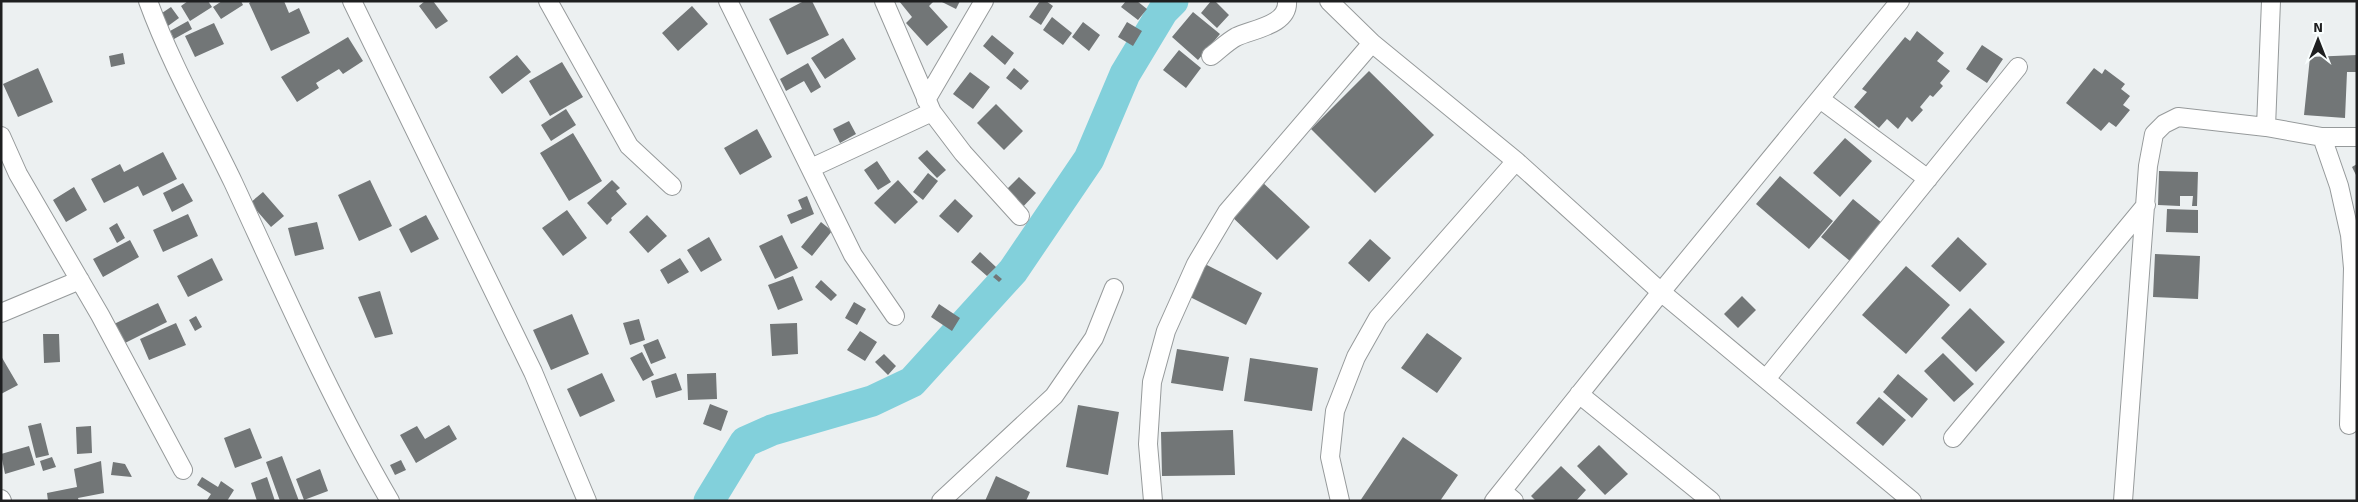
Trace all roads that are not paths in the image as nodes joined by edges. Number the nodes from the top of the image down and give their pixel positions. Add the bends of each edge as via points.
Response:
1 (148, 1) edge
2 (352, 1) edge
3 (548, 1) edge
4 (728, 1) edge
5 (884, 1) edge
6 (984, 1) edge
7 (1287, 1) edge
8 (1329, 1) edge
9 (1900, 1) edge
10 (2271, 1) edge
11 (1372, 43) junction
12 (1211, 56) dead end
13 (2018, 67) dead end
14 (1820, 99) junction
15 (929, 106) junction
16 (2266, 127) junction
17 (1, 136) edge
18 (2322, 137) junction
19 (2357, 137) edge
20 (1516, 161) junction
21 (811, 168) junction
22 (1928, 179) junction
23 (672, 186) dead end
24 (2146, 205) junction
25 (1020, 216) dead end
26 (80, 280) junction
27 (1114, 288) dead end
28 (1661, 292) junction
29 (1, 314) edge
30 (895, 316) dead end
31 (1766, 379) junction
32 (1579, 394) junction
33 (2349, 425) dead end
34 (1953, 438) dead end
35 (183, 470) dead end
36 (1503, 497) edge
37 (390, 501) edge
38 (587, 501) edge
39 (941, 501) edge
40 (1153, 501) edge
41 (1340, 501) edge
42 (1711, 501) edge
43 (1912, 501) edge
44 (2123, 501) edge

1 - 37 street via 163,42 306,339 355,440
2 - 38 street via 534,372
3 - 23 street via 629,146
4 - 21 street
5 - 15 street
6 - 15 street
7 - 12 street via 1284,14 1261,29 1237,37
8 - 11 street
9 - 14 street
10 - 16 street
11 - 20 street
11 - 40 street via 1227,212 1196,264 1166,331 1152,382 1148,444
13 - 22 street
14 - 22 street
14 - 28 street
15 - 21 street
15 - 25 street via 963,153
16 - 18 street
16 - 24 street via 2178,118 2164,124 2154,134
17 - 26 street via 18,174
18 - 19 street
18 - 33 street via 2339,186 2350,235 2353,268
20 - 28 street
20 - 41 street via 1378,318 1356,357 1335,411 1330,456
21 - 30 street via 853,255
22 - 31 street
24 - 34 street
24 - 44 street
26 - 29 street
26 - 35 street
27 - 39 street via 1094,338 1054,396
28 - 31 street
28 - 32 street
31 - 43 street
32 - 36 street
32 - 42 street

